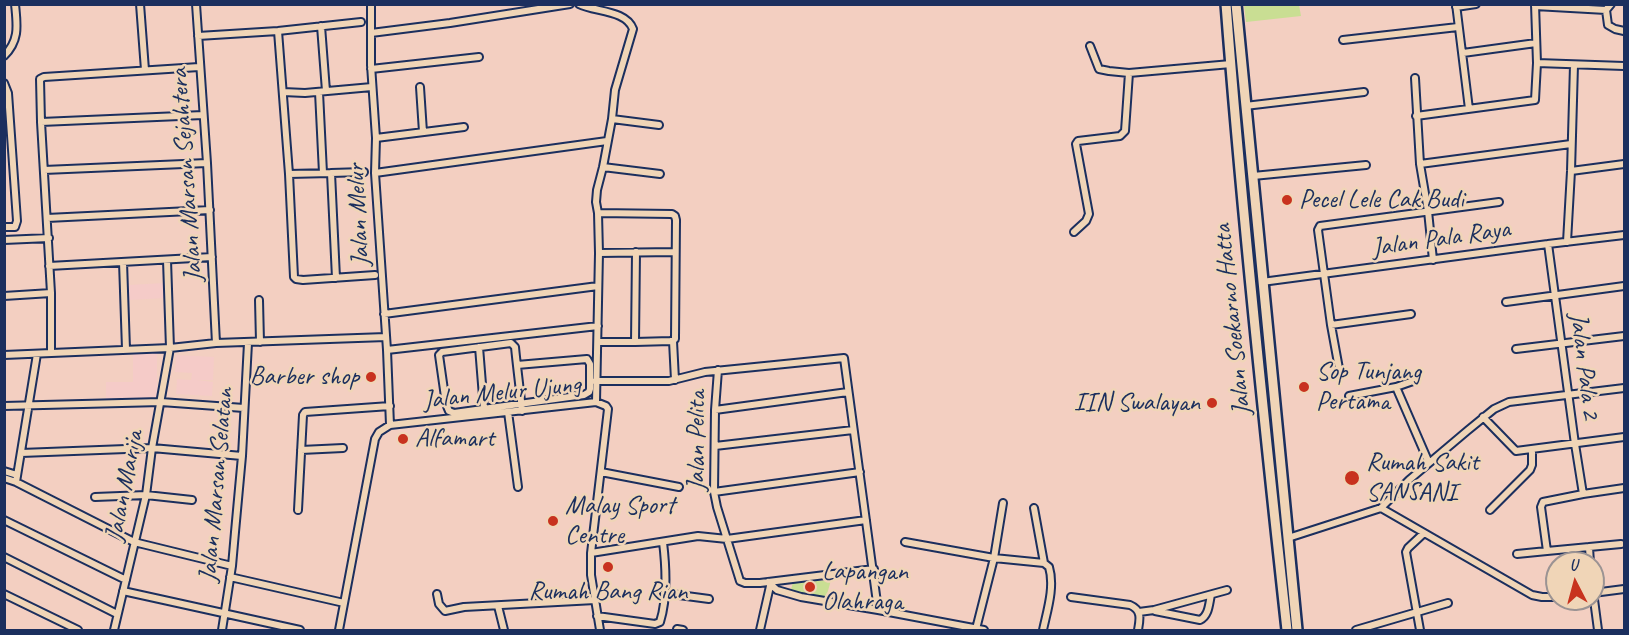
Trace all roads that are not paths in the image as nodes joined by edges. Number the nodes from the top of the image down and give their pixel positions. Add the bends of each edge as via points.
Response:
1 (15, 4) edge
2 (140, 4) edge
3 (196, 4) edge
4 (371, 4) edge
5 (571, 4) edge
6 (1226, 4) edge
7 (1236, 4) edge
8 (1476, 4) edge
9 (579, 5) edge
10 (1535, 5) edge
11 (1456, 6) edge
12 (519, 8) edge
13 (1606, 8) edge
14 (361, 22) dead end
15 (321, 26) junction
16 (1458, 27) junction
17 (278, 31) junction
18 (1624, 31) edge
19 (371, 33) junction
20 (198, 36) junction
21 (1343, 40) dead end
22 (1536, 43) junction
23 (1090, 46) dead end
24 (1463, 53) junction
25 (4, 56) edge
26 (479, 57) dead end
27 (1537, 63) junction
28 (1231, 64) junction
29 (1574, 65) junction
30 (1624, 66) edge
31 (199, 67) junction
32 (371, 69) junction
33 (145, 70) junction
34 (1129, 73) junction
35 (1415, 78) dead end
36 (4, 83) edge
37 (372, 87) junction
38 (420, 87) dead end
39 (322, 91) junction
40 (283, 92) junction
41 (1364, 92) dead end
42 (1245, 106) junction
43 (1469, 109) junction
44 (203, 115) junction
45 (1416, 116) junction
46 (612, 118) junction
47 (41, 122) junction
48 (659, 125) dead end
49 (464, 127) dead end
50 (423, 132) junction
51 (376, 138) junction
52 (607, 141) junction
53 (1571, 144) junction
54 (207, 163) junction
55 (1420, 164) junction
56 (1624, 164) edge
57 (1366, 165) dead end
58 (603, 167) junction
59 (44, 170) junction
60 (1571, 171) junction
61 (364, 172) dead end
62 (323, 173) junction
63 (331, 173) junction
64 (375, 173) junction
65 (290, 174) junction
66 (660, 174) dead end
67 (1253, 176) junction
68 (14, 185) junction
69 (4, 186) edge
70 (1499, 202) dead end
71 (210, 210) junction
72 (1428, 211) junction
73 (598, 213) junction
74 (47, 218) junction
75 (4, 228) edge
76 (1074, 232) dead end
77 (1624, 235) edge
78 (49, 238) junction
79 (4, 240) edge
80 (1567, 242) junction
81 (1548, 244) junction
82 (636, 252) junction
83 (675, 252) junction
84 (599, 253) junction
85 (212, 257) junction
86 (167, 260) junction
87 (1433, 260) junction
88 (123, 262) junction
89 (50, 266) junction
90 (1323, 274) junction
91 (375, 275) dead end
92 (336, 278) junction
93 (1262, 282) junction
94 (598, 286) junction
95 (1624, 286) edge
96 (51, 293) junction
97 (1555, 295) junction
98 (4, 296) edge
99 (259, 300) dead end
100 (1506, 302) dead end
101 (384, 314) junction
102 (1411, 315) dead end
103 (1331, 325) junction
104 (598, 326) junction
105 (1624, 336) edge
106 (386, 337) junction
107 (673, 341) junction
108 (260, 342) junction
109 (598, 342) junction
110 (635, 342) junction
111 (216, 343) junction
112 (248, 343) junction
113 (1562, 344) junction
114 (479, 347) junction
115 (170, 348) junction
116 (126, 349) junction
117 (1516, 349) dead end
118 (387, 350) junction
119 (51, 353) junction
120 (37, 354) junction
121 (4, 355) edge
122 (517, 365) junction
123 (718, 370) junction
124 (1340, 374) dead end
125 (675, 380) junction
126 (1416, 380) dead end
127 (595, 381) junction
128 (1396, 387) junction
129 (1624, 388) edge
130 (848, 392) junction
131 (1568, 395) junction
132 (1349, 396) dead end
133 (161, 402) junction
134 (596, 402) junction
135 (28, 405) junction
136 (4, 406) edge
137 (390, 406) junction
138 (521, 407) junction
139 (244, 408) junction
140 (484, 409) junction
141 (716, 410) junction
142 (508, 412) junction
143 (1484, 417) junction
144 (390, 425) junction
145 (853, 430) junction
146 (1624, 437) edge
147 (1575, 444) junction
148 (715, 446) junction
149 (152, 448) junction
150 (343, 448) dead end
151 (302, 450) junction
152 (1532, 450) junction
153 (21, 453) junction
154 (242, 456) junction
155 (1429, 463) junction
156 (4, 471) edge
157 (601, 472) junction
158 (860, 472) junction
159 (4, 478) edge
160 (16, 478) junction
161 (679, 487) dead end
162 (1283, 487) junction
163 (518, 488) dead end
164 (1624, 488) edge
165 (1271, 489) junction
166 (714, 492) junction
167 (1583, 494) junction
168 (146, 495) junction
169 (95, 497) dead end
170 (192, 500) dead end
171 (1003, 503) dead end
172 (1034, 508) dead end
173 (1381, 508) junction
174 (298, 510) dead end
175 (1490, 510) dead end
176 (4, 520) edge
177 (866, 520) junction
178 (1424, 532) junction
179 (1288, 538) junction
180 (727, 539) junction
181 (134, 542) junction
182 (663, 542) junction
183 (905, 542) dead end
184 (1621, 544) dead end
185 (1589, 547) junction
186 (1545, 551) edge
187 (1547, 551) joint
188 (1589, 551) edge
189 (591, 553) junction
190 (1517, 554) dead end
191 (4, 557) edge
192 (994, 558) junction
193 (1044, 563) junction
194 (232, 566) junction
195 (873, 569) junction
196 (230, 577) junction
197 (126, 580) junction
198 (769, 584) junction
199 (1624, 589) edge
200 (1227, 590) dead end
201 (123, 591) junction
202 (1605, 591) edge
203 (664, 593) junction
204 (4, 594) edge
205 (437, 594) dead end
206 (1211, 595) junction
207 (1071, 597) dead end
208 (1545, 597) edge
209 (709, 599) dead end
210 (595, 600) junction
211 (344, 603) junction
212 (1448, 603) dead end
213 (498, 606) junction
214 (878, 610) junction
215 (1154, 610) junction
216 (1596, 611) edge
217 (1139, 612) junction
218 (225, 613) junction
219 (1416, 613) junction
220 (117, 614) junction
221 (597, 616) junction
222 (976, 629) junction
223 (78, 630) edge
224 (114, 630) edge
225 (222, 630) edge
226 (300, 630) edge
227 (339, 630) edge
228 (504, 630) edge
229 (600, 630) edge
230 (760, 630) edge
231 (984, 630) edge
232 (1044, 630) edge
233 (1138, 630) edge
234 (1287, 630) edge
235 (1297, 630) edge
236 (1356, 630) edge
237 (1420, 630) edge
238 (1598, 630) edge

1 - 25 street via 16,37
2 - 33 street
3 - 20 street, Jalan Marsan Sejahtera
4 - 19 street, Jalan Melur
5 - 9 street
5 - 12 street
6 - 28 main road, Jalan Soekarno Hatta
7 - 42 main road, Jalan Soekarno Hatta
8 - 11 street
9 - 46 street via 619,16 632,25 633,35 615,90
10 - 13 street
10 - 22 street
11 - 16 street
12 - 19 street via 450,23
13 - 18 street via 1608,25
14 - 15 street
15 - 17 street
15 - 39 street
16 - 21 street
16 - 24 street
17 - 20 street
17 - 40 street
19 - 32 street, Jalan Melur
20 - 31 street, Jalan Marsan Sejahtera
22 - 24 street
22 - 27 street
23 - 34 street via 1099,69
24 - 43 street
26 - 32 street
27 - 29 street
27 - 43 street via 1535,100
28 - 34 street
28 - 165 main road, Jalan Soekarno Hatta
29 - 30 street
29 - 53 street
31 - 33 street
31 - 44 street, Jalan Marsan Sejahtera
32 - 37 street, Jalan Melur
33 - 47 street via 44,77 40,79
34 - 76 street via 1123,134 1076,144 1089,214
35 - 45 street
36 - 68 street via 8,93
37 - 39 street
37 - 51 street, Jalan Melur
38 - 50 street
39 - 40 street
39 - 62 street
40 - 65 street
41 - 42 street
42 - 67 main road, Jalan Soekarno Hatta
43 - 45 street
44 - 47 street
44 - 54 street, Jalan Marsan Sejahtera
45 - 55 street
46 - 48 street
46 - 52 street
47 - 59 street
49 - 50 street
50 - 51 street
51 - 64 street, Jalan Melur
52 - 58 street
52 - 64 street
53 - 55 street
53 - 60 street
54 - 59 street
54 - 71 street, Jalan Marsan Sejahtera
55 - 72 street
56 - 60 street
57 - 67 street
58 - 66 street
58 - 73 street via 596,197
59 - 74 street
60 - 80 street
61 - 63 street
62 - 63 street
62 - 65 street
63 - 92 street
64 - 101 street, Jalan Melur
65 - 92 street via 294,277
67 - 93 main road, Jalan Soekarno Hatta
68 - 69 street
68 - 75 street via 17,221 15,226
70 - 72 street
71 - 74 street
71 - 85 street, Jalan Marsan Sejahtera
72 - 87 street
72 - 90 street via 1320,226
73 - 83 street via 672,214 676,220
73 - 84 street
74 - 78 street
77 - 80 street, Jalan Pala Raya
78 - 79 street
78 - 89 street
80 - 81 street, Jalan Pala Raya
81 - 87 street, Jalan Pala Raya
81 - 97 street, Jalan Pala 2
82 - 83 street
82 - 84 street
82 - 110 street
83 - 107 street
84 - 94 street
85 - 86 street
85 - 111 street, Jalan Marsan Sejahtera
86 - 88 street
86 - 115 street, Jalan Marija
87 - 90 street, Jalan Pala Raya
88 - 89 street
88 - 116 street
89 - 96 street
90 - 93 street, Jalan Pala Raya
90 - 103 street
91 - 92 street
93 - 162 main road, Jalan Soekarno Hatta
94 - 101 street
94 - 104 street
95 - 97 street
96 - 98 street
96 - 119 street
97 - 100 street
97 - 113 street, Jalan Pala 2
99 - 108 street
101 - 106 street, Jalan Melur
102 - 103 street
103 - 124 street
104 - 109 street
104 - 118 street
105 - 113 street
106 - 108 street
106 - 118 street, Jalan Melur
107 - 110 street
107 - 125 street
108 - 112 street
109 - 110 street
109 - 127 street
111 - 112 street
111 - 115 street
112 - 139 street, Jalan Marsan Selatan
113 - 117 street
113 - 131 street, Jalan Pala 2
114 - 122 street via 511,343
114 - 140 street
114 - 140 street via 439,355 447,408 454,413
115 - 116 street
115 - 133 street, Jalan Marija
116 - 119 street
118 - 137 street, Jalan Melur
119 - 120 street
120 - 121 street
120 - 135 street
122 - 138 street
122 - 138 street via 587,359 590,362 590,389 586,394
123 - 125 street
123 - 130 street via 842,357
123 - 141 street, Jalan Pelita
125 - 127 street
126 - 128 street
127 - 134 street
128 - 132 street
128 - 155 street
129 - 131 street
130 - 141 street
130 - 145 street
131 - 143 street via 1501,404
131 - 147 street, Jalan Pala 2
133 - 135 street
133 - 139 street
133 - 149 street, Jalan Marija
134 - 138 street, Jalan Melur Ujung
134 - 157 street, Jalan Melur Ujung via 608,409
135 - 136 street
135 - 153 street
137 - 144 street, Jalan Melur
137 - 151 street via 307,411 303,415
138 - 140 street
138 - 142 street, Jalan Melur Ujung
139 - 154 street, Jalan Marsan Selatan
141 - 148 street, Jalan Pelita
142 - 144 street, Jalan Melur Ujung
142 - 163 street
143 - 152 street via 1513,449
143 - 155 street
144 - 211 street via 375,439
145 - 148 street
145 - 158 street
146 - 147 street
147 - 152 street
147 - 167 street, Jalan Pala 2
148 - 166 street, Jalan Pelita
149 - 153 street
149 - 154 street
149 - 168 street, Jalan Marija
150 - 151 street
151 - 174 street
152 - 175 street via 1530,470
153 - 160 street
154 - 194 street, Jalan Marsan Selatan
155 - 173 street
156 - 160 street
157 - 161 street
157 - 189 street, Jalan Melur Ujung
158 - 166 street
158 - 177 street
159 - 160 street
160 - 181 street
162 - 165 main road
162 - 179 main road, Jalan Soekarno Hatta
164 - 167 street
165 - 234 main road, Jalan Soekarno Hatta
166 - 180 street, Jalan Pelita
167 - 187 street via 1541,503
168 - 169 street
168 - 170 street
168 - 181 street, Jalan Marija
171 - 192 street
172 - 193 street
173 - 178 street
173 - 179 street
176 - 197 street
177 - 180 street
177 - 195 street
178 - 208 street via 1532,595
178 - 219 street via 1406,552
179 - 235 main road, Jalan Soekarno Hatta
180 - 182 street via 698,536
180 - 198 street, Jalan Pelita via 740,580
181 - 194 street
181 - 197 street, Jalan Marija
182 - 189 street
182 - 203 street
183 - 192 street
184 - 185 street
185 - 187 street
185 - 188 street
186 - 190 street
189 - 210 street, Jalan Melur Ujung
191 - 220 street
192 - 193 street
192 - 222 street
193 - 232 street via 1051,577
194 - 196 street, Jalan Marsan Selatan
195 - 198 street
195 - 214 street
196 - 211 street
196 - 218 street, Jalan Marsan Selatan
197 - 201 street, Jalan Marija
198 - 214 street, Jalan Pelita via 801,597
198 - 230 street
199 - 202 street
200 - 206 street
201 - 218 street
201 - 220 street, Jalan Marija
203 - 209 street
203 - 221 street via 658,623
204 - 223 street
205 - 213 street via 445,611
206 - 215 street
206 - 215 street via 1207,614 1200,620
207 - 217 street via 1130,605
210 - 213 street
210 - 221 street, Jalan Melur Ujung
211 - 227 street
212 - 219 street
213 - 228 street
214 - 222 street, Jalan Pelita
215 - 217 street
216 - 238 street
217 - 233 street
218 - 225 street, Jalan Marsan Selatan
218 - 226 street
219 - 236 street
219 - 237 street
220 - 224 street, Jalan Marija
221 - 229 street, Jalan Melur Ujung
222 - 231 street, Jalan Pelita

